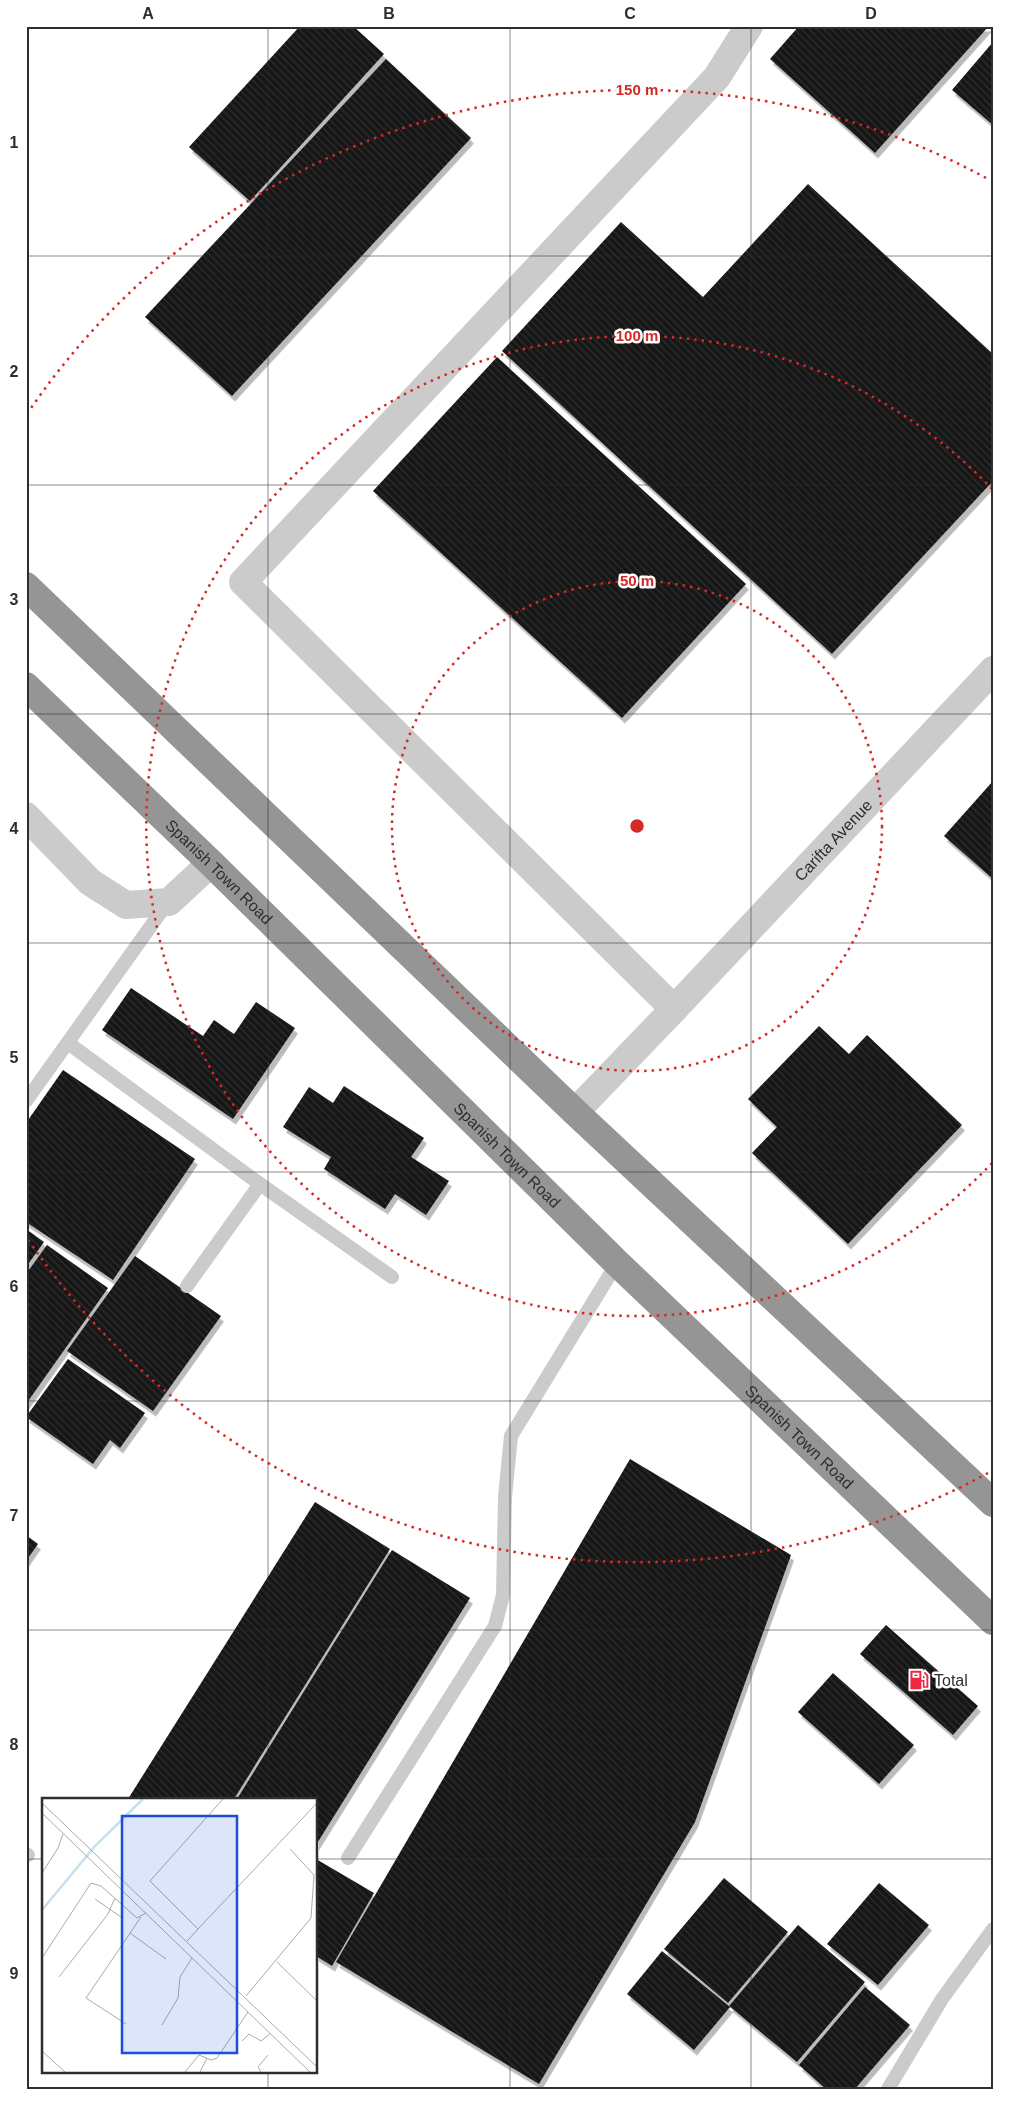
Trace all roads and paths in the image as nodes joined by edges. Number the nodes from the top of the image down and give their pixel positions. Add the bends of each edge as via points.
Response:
1 (749, 26) edge
2 (26, 586) edge
3 (993, 670) edge
4 (26, 686) edge
5 (26, 816) edge
6 (211, 863) junction
7 (169, 902) junction
8 (674, 1009) junction
9 (68, 1043) junction
10 (26, 1101) edge
11 (575, 1112) junction
12 (260, 1184) junction
13 (617, 1263) junction
14 (392, 1277) dead end
15 (187, 1286) dead end
16 (993, 1503) edge
17 (993, 1622) edge
18 (348, 1858) dead end
19 (993, 1929) edge
20 (888, 2089) edge

1 - 8 street via 716,77 243,582
2 - 11 highway
3 - 8 street, Carifta Avenue
4 - 6 highway, Spanish Town Road
5 - 7 street via 90,882 126,905
6 - 7 street
6 - 13 highway, Spanish Town Road
7 - 9 lane
8 - 11 street, Carifta Avenue
9 - 10 lane
9 - 12 lane
11 - 16 highway
12 - 14 lane
12 - 15 lane
13 - 17 highway, Spanish Town Road
13 - 18 lane via 512,1436 505,1497 503,1596 495,1626
19 - 20 lane via 942,1999

